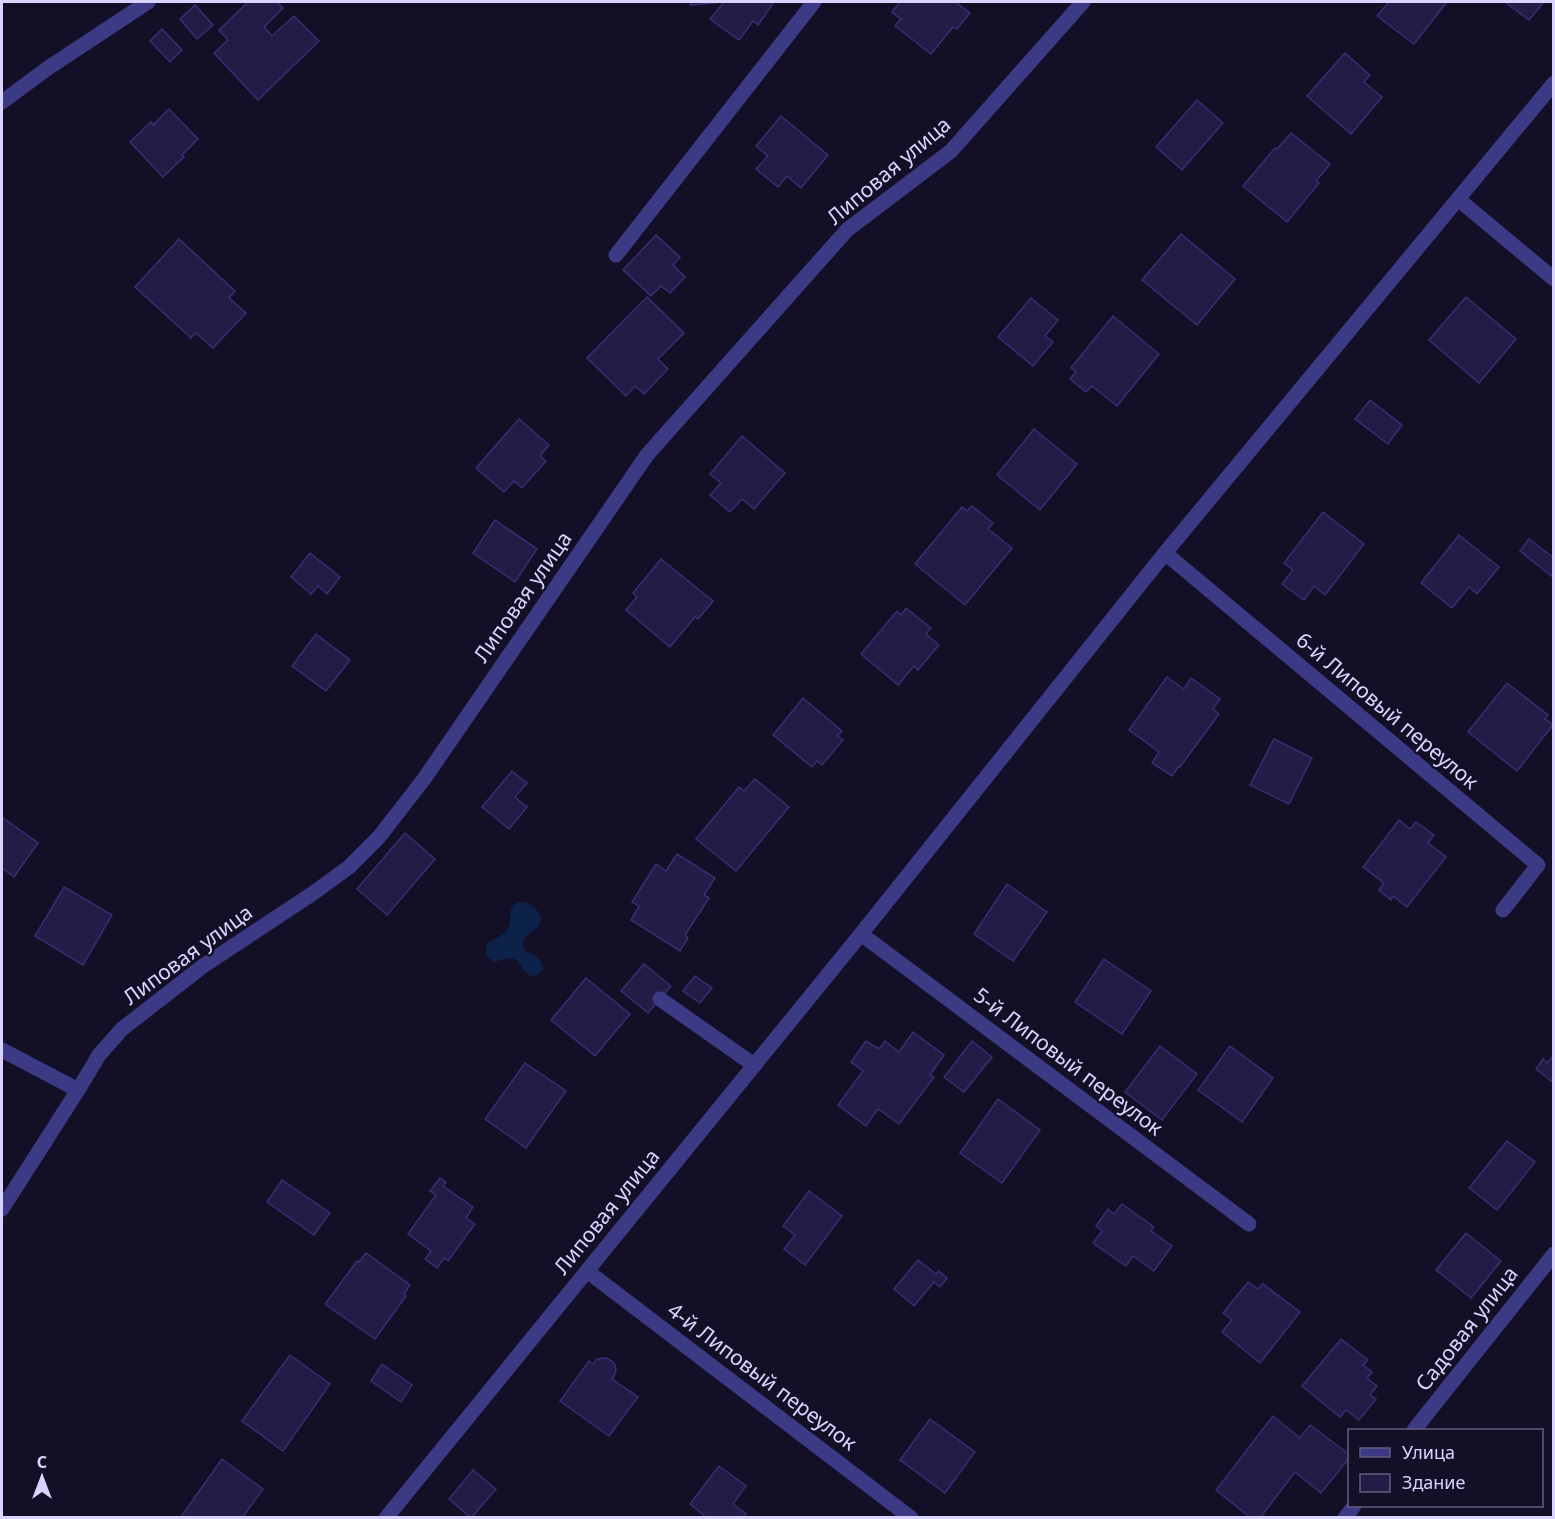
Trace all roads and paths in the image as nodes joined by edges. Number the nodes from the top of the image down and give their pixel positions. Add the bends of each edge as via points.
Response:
1 (148, 2) edge
2 (813, 2) edge
3 (1083, 2) edge
4 (1554, 83) edge
5 (2, 102) edge
6 (1458, 199) junction
7 (616, 255) dead end
8 (1554, 279) edge
9 (1165, 553) junction
10 (1503, 910) dead end
11 (861, 934) junction
12 (660, 999) dead end
13 (2, 1050) edge
14 (754, 1065) junction
15 (78, 1090) junction
16 (2, 1209) edge
17 (1249, 1224) dead end
18 (1554, 1254) edge
19 (587, 1271) junction
20 (1416, 1429) edge
21 (386, 1518) edge
22 (911, 1518) edge

1 - 5 street
2 - 7 street
3 - 15 street, Липовая улица via 951,151 847,230 647,455 424,779 379,837 340,874 203,966 122,1029 99,1055
4 - 6 street, Липовая улица
6 - 8 street
6 - 9 street, Липовая улица
9 - 10 street, 6-й Липовый переулок via 1538,864
9 - 11 street, Липовая улица
11 - 14 street, Липовая улица
11 - 17 street, 5-й Липовый переулок
12 - 14 street
13 - 15 street
14 - 19 street, Липовая улица
15 - 16 street, Липовая улица
18 - 20 street, Садовая улица
19 - 21 street, Липовая улица
19 - 22 street, 4-й Липовый переулок

